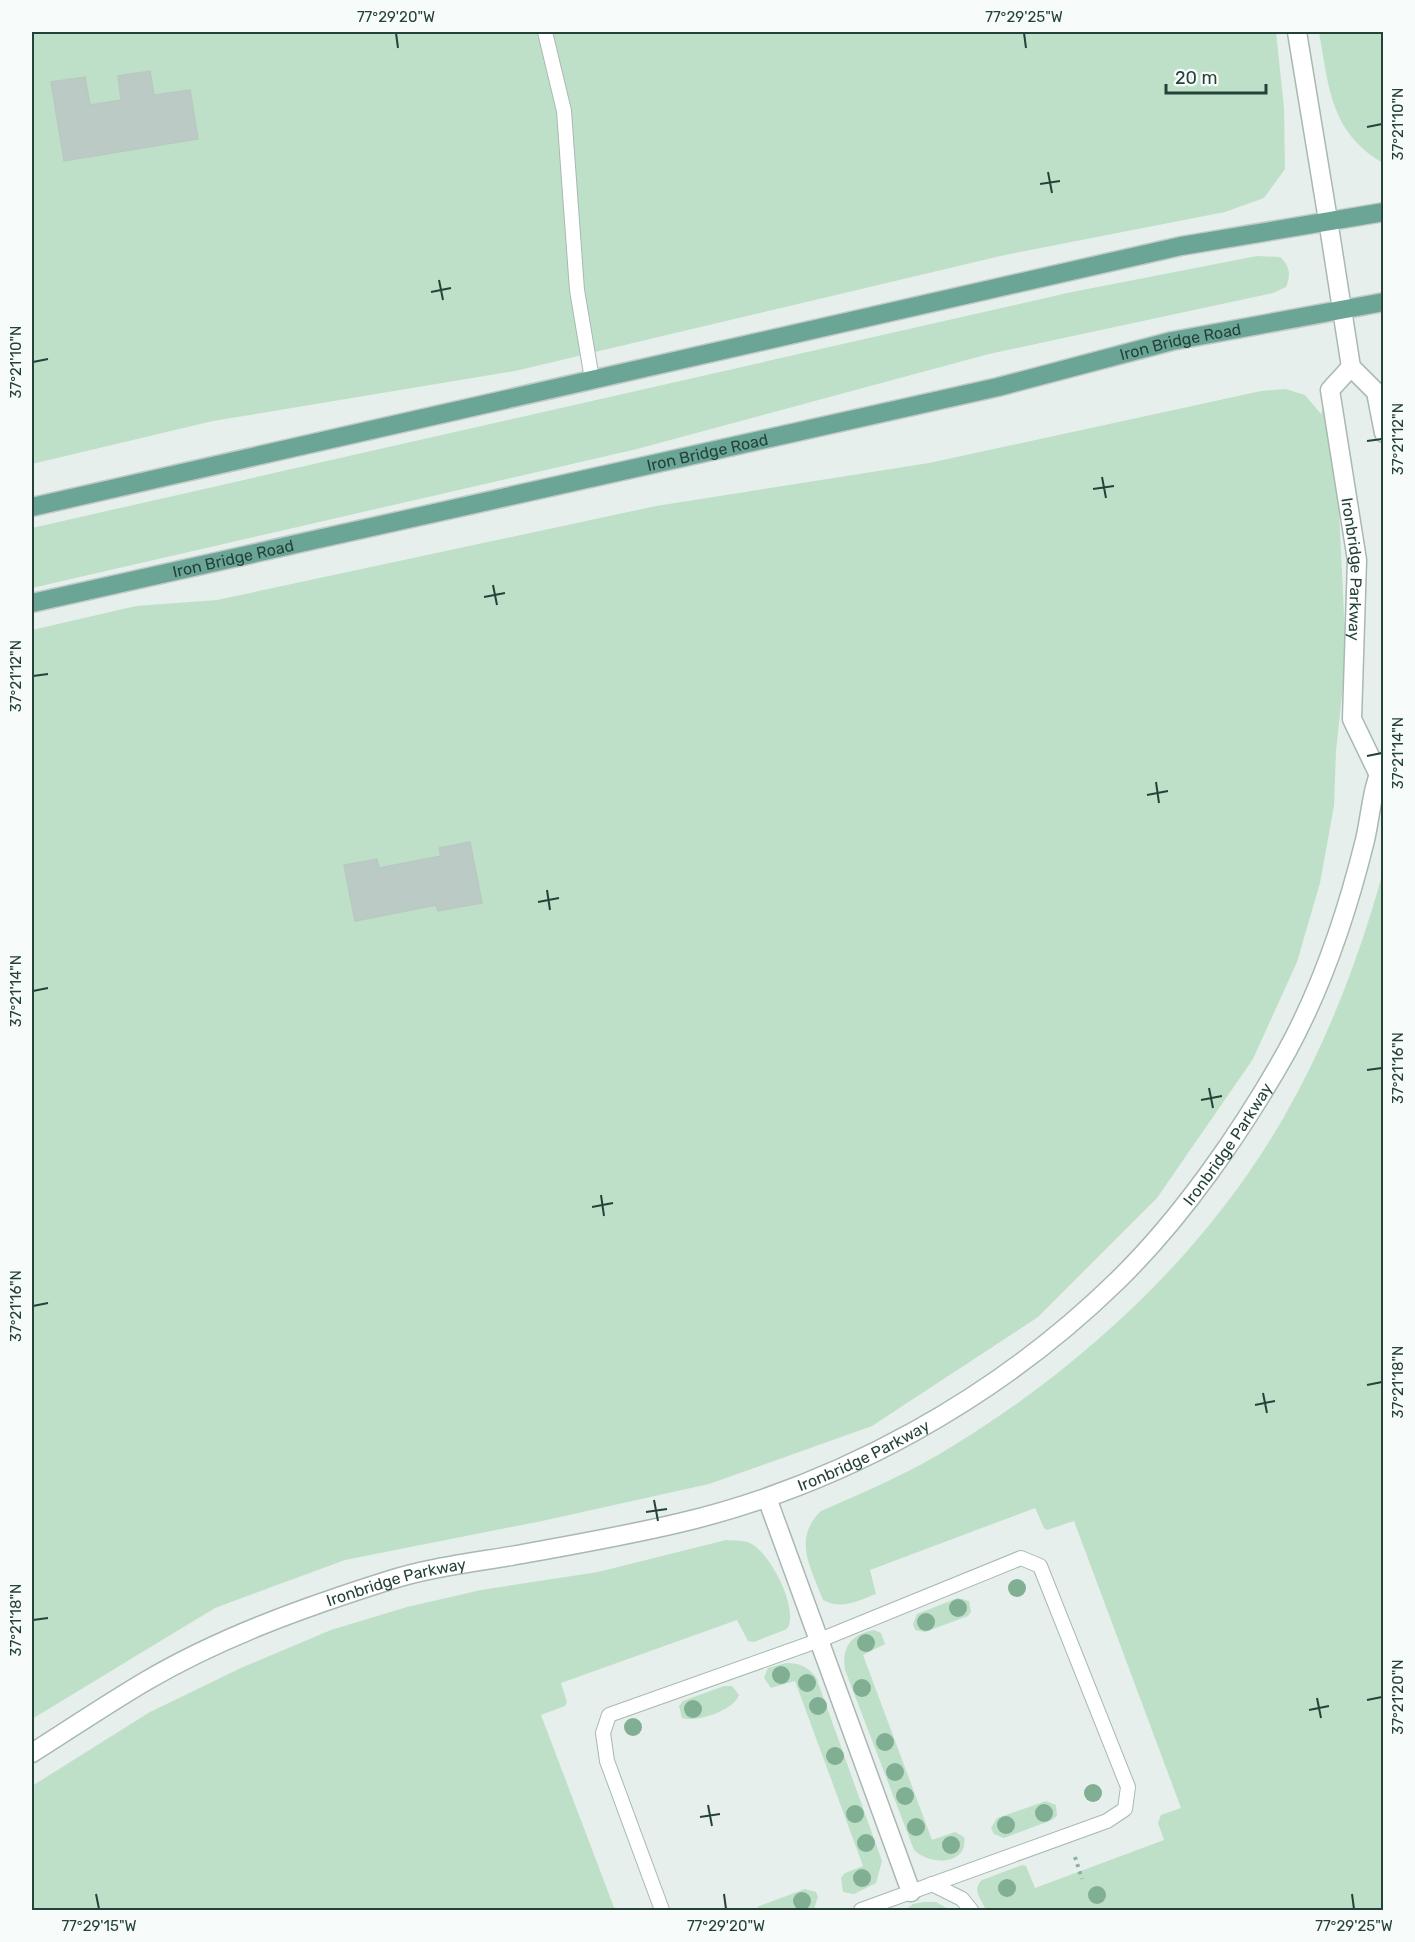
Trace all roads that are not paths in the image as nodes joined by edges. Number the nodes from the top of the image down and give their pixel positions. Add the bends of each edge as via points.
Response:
1 (545, 32) edge
2 (1296, 32) edge
3 (1383, 212) edge
4 (1328, 220) junction
5 (1383, 302) edge
6 (1341, 308) junction
7 (1352, 367) junction
8 (592, 379) junction
9 (1383, 433) edge
10 (32, 507) edge
11 (32, 603) edge
12 (1382, 769) edge
13 (767, 1498) junction
14 (820, 1640) junction
15 (32, 1752) edge
16 (932, 1884) junction
17 (911, 1892) junction
18 (889, 1905) edge
19 (662, 1911) edge
20 (861, 1911) edge
21 (971, 1911) edge

1 - 8 lane via 564,111 577,290
2 - 4 street
3 - 4 main road
4 - 6 street
4 - 8 main road via 1181,246
5 - 6 main road, Iron Bridge Road
6 - 7 street
6 - 11 main road, Iron Bridge Road via 1172,341 998,387
7 - 9 street via 1376,392
7 - 12 street, Ironbridge Parkway via 1330,390 1357,560 1352,719
8 - 10 main road
12 - 13 street, Ironbridge Parkway via 1343,920 1312,1002 1287,1052 1237,1133 1180,1210 1117,1281 987,1386 891,1445 841,1470
13 - 14 street
13 - 15 street, Ironbridge Parkway via 680,1523 393,1579 303,1610 210,1648 158,1675
14 - 16 lane via 1021,1558 1040,1566 1128,1787 1125,1809 1107,1821
14 - 17 street
14 - 19 lane via 609,1715 603,1733 607,1761
16 - 17 lane
16 - 21 lane via 962,1899
17 - 18 lane
18 - 20 lane

